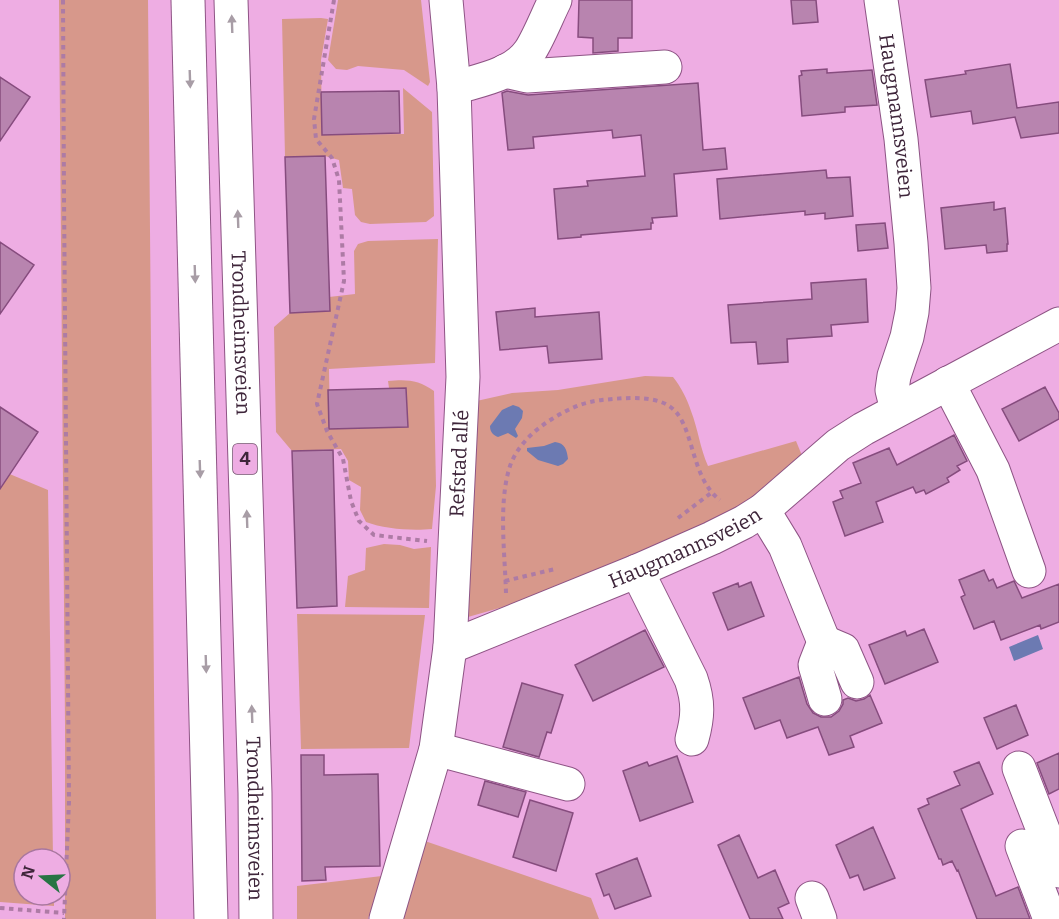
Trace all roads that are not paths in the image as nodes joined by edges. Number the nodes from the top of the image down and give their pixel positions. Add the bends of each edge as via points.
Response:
1 (188, 0) edge
2 (231, 0) edge
3 (446, 0) edge
4 (555, 0) edge
5 (881, 0) edge
6 (665, 67) dead end
7 (505, 72) junction
8 (454, 88) junction
9 (1059, 324) edge
10 (958, 377) junction
11 (897, 410) junction
12 (753, 516) junction
13 (1035, 559) dead end
14 (637, 571) junction
15 (824, 642) junction
16 (450, 647) junction
17 (857, 682) dead end
18 (825, 699) dead end
19 (692, 739) dead end
20 (436, 749) junction
21 (1018, 768) dead end
22 (568, 784) dead end
23 (1022, 846) dead end
24 (1059, 871) edge
25 (212, 919) edge
26 (256, 919) edge
27 (386, 919) edge
28 (1050, 919) edge

1 -> 25 main road
26 -> 2 main road, Trondheimsveien / 4
3 - 8 main road, Refstad allé
4 - 7 main road via 530,52
5 - 11 main road, Haugmannsveien via 901,139 914,288 909,328 892,390
6 - 7 main road via 527,76
7 - 8 main road
8 - 16 main road, Refstad allé via 463,376
9 - 10 main road, Haugmannsveien
10 - 11 main road, Haugmannsveien
10 - 13 main road via 1000,443
11 - 12 main road, Haugmannsveien via 838,445
12 - 14 main road, Haugmannsveien
12 - 15 main road via 785,546
14 - 16 main road, Haugmannsveien
14 - 19 main road via 696,695
15 - 17 main road via 843,650
15 - 18 main road via 815,665
16 - 20 main road, Refstad allé
20 - 22 main road
20 - 27 main road, Refstad allé
21 - 24 main road
23 - 28 main road

